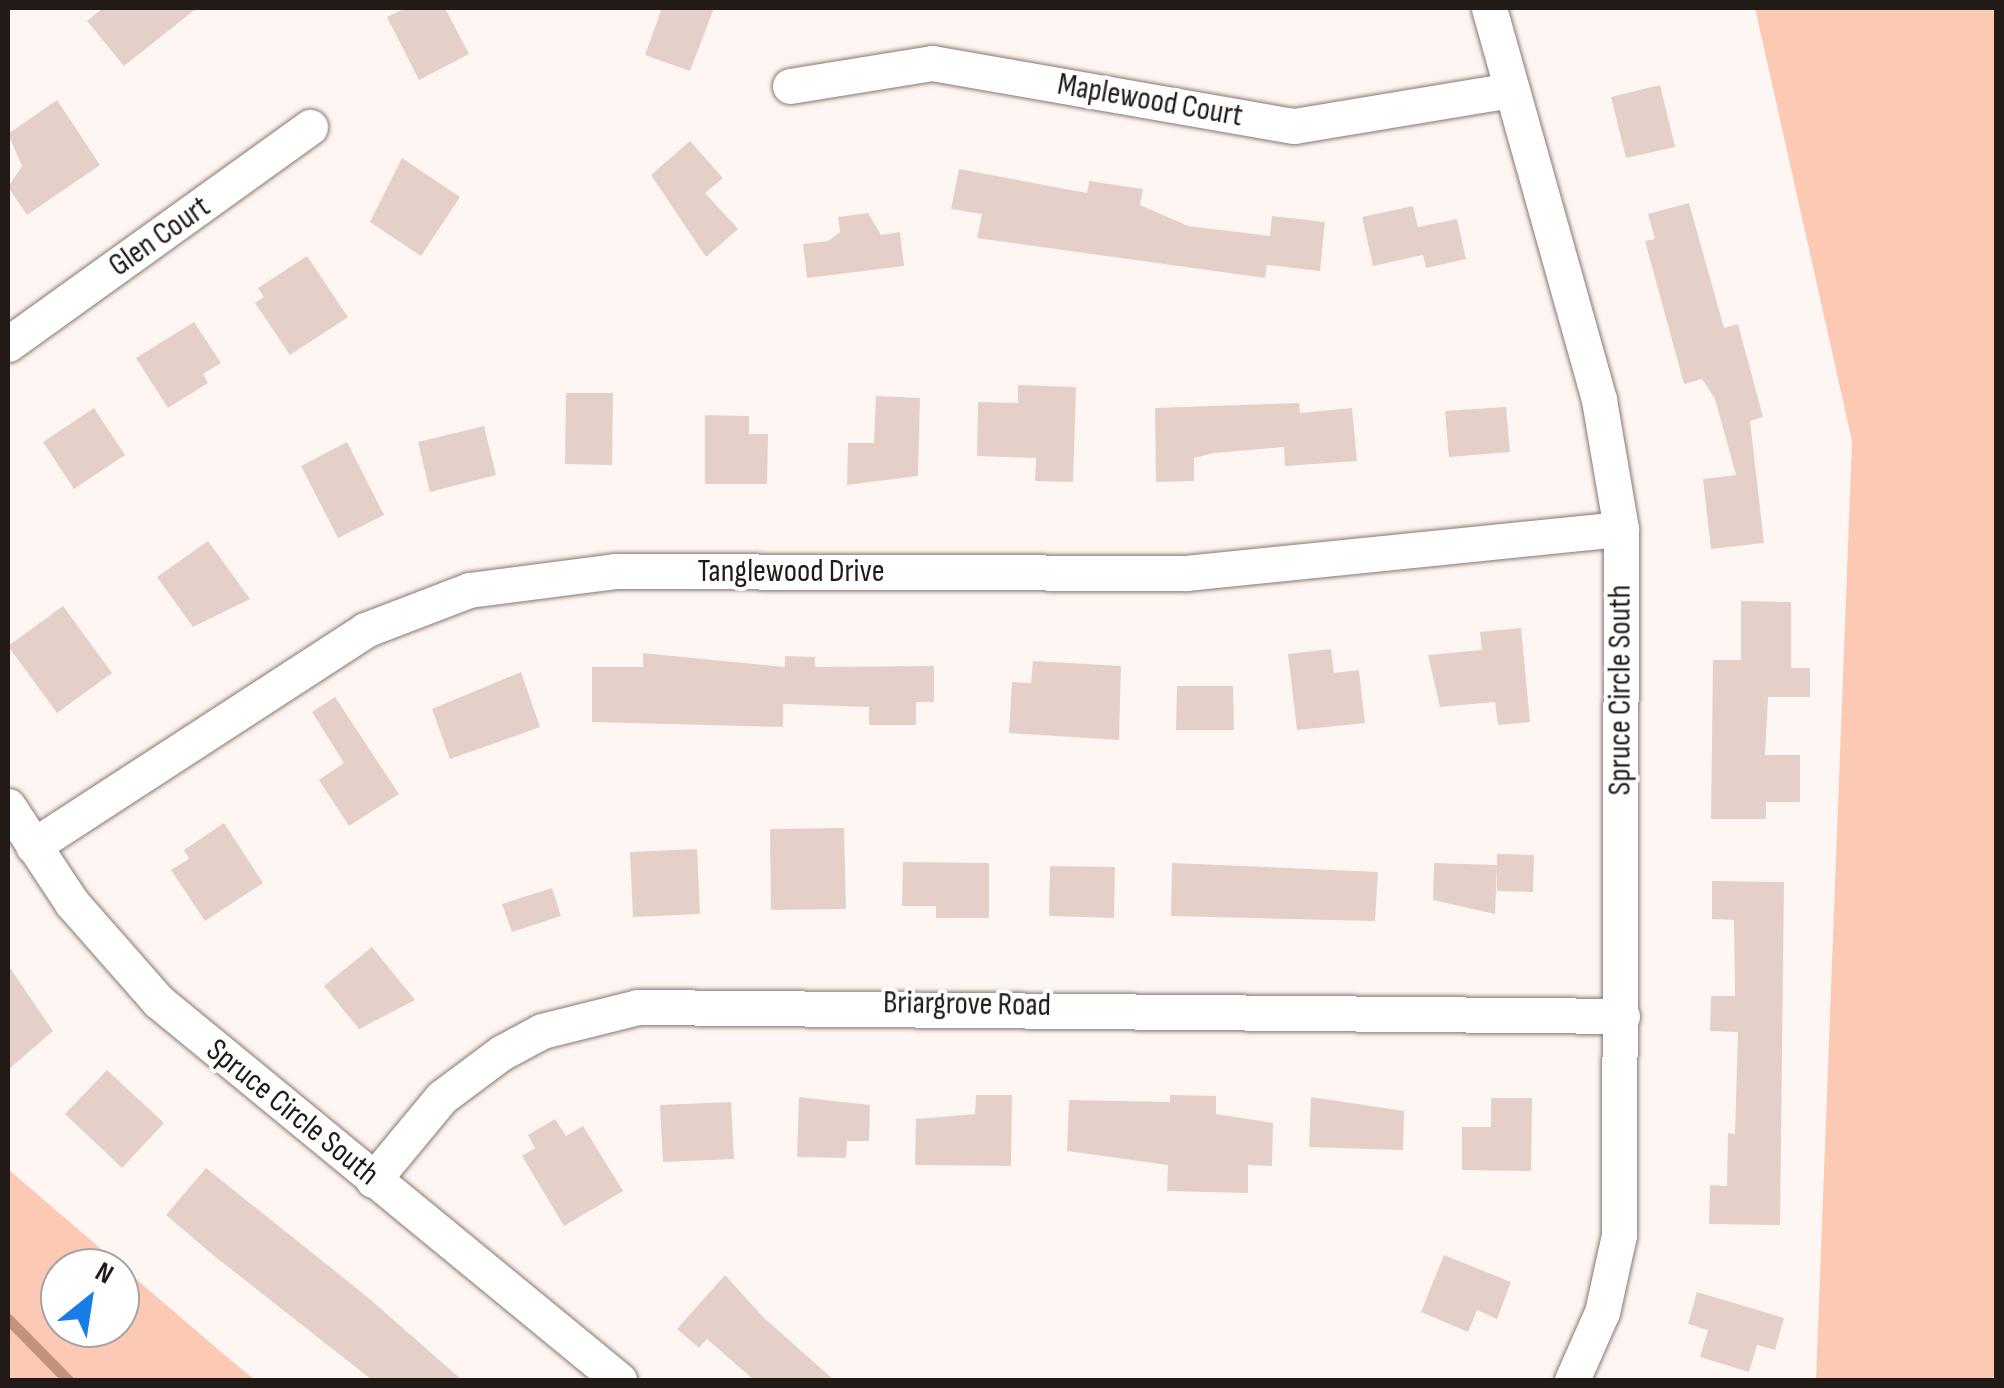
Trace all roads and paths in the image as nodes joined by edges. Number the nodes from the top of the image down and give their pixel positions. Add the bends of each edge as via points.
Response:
1 (1489, 8) edge
2 (790, 86) dead end
3 (1510, 90) junction
4 (310, 127) dead end
5 (8, 344) edge
6 (1620, 529) junction
7 (8, 806) edge
8 (33, 846) junction
9 (1622, 1016) junction
10 (373, 1180) junction
11 (619, 1380) edge
12 (1572, 1380) edge

1 - 3 street, Spruce Circle South
2 - 3 street, Maplewood Court via 932,64 1294,126
3 - 6 street, Spruce Circle South via 1598,400
4 - 5 street, Glen Court
6 - 8 street, Tanglewood Drive via 1186,573 615,571 485,586 365,630
6 - 9 street, Spruce Circle South
7 - 8 street, Spruce Circle South
8 - 10 street, Spruce Circle South via 158,1000
9 - 10 street, Briargrove Road via 638,1007 542,1031 501,1053 442,1097
9 - 12 street, Spruce Circle South via 1618,1236 1602,1312
10 - 11 street, Spruce Circle South

